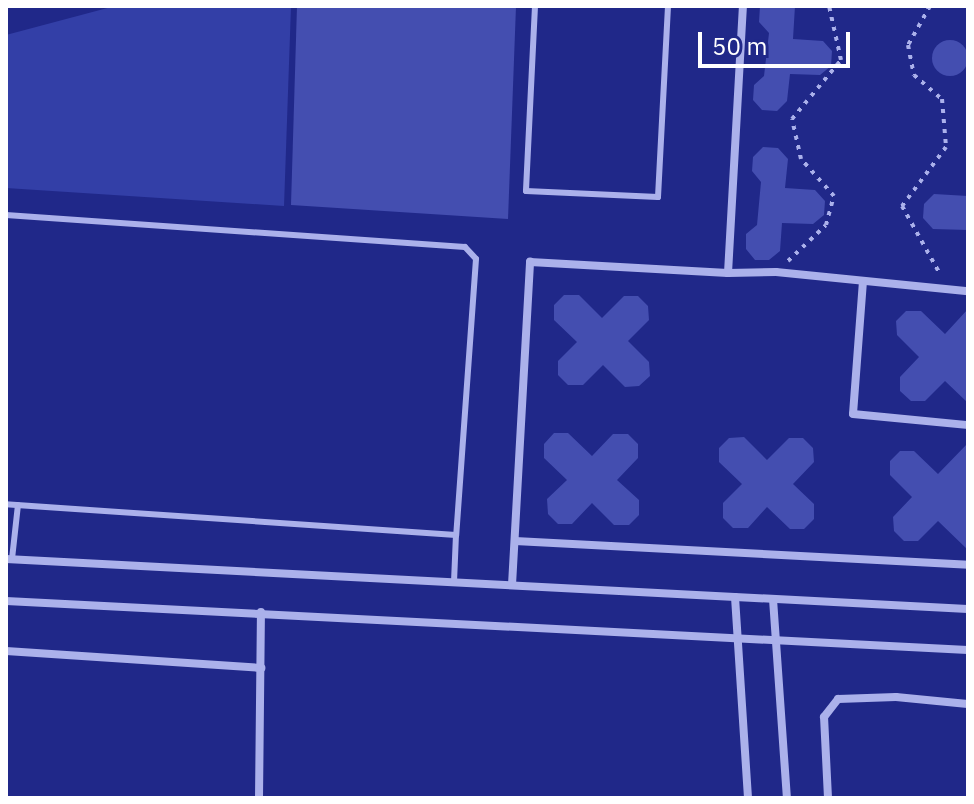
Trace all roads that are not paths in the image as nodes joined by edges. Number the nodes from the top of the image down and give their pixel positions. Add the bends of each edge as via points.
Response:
1 (535, 6) edge
2 (668, 6) edge
3 (743, 6) edge
4 (6, 215) edge
5 (728, 273) junction
6 (863, 281) junction
7 (968, 291) edge
8 (968, 425) edge
9 (6, 504) edge
10 (18, 505) junction
11 (456, 535) junction
12 (515, 541) junction
13 (9, 559) edge
14 (968, 565) edge
15 (454, 582) junction
16 (512, 585) junction
17 (735, 597) junction
18 (773, 599) junction
19 (6, 601) edge
20 (968, 609) edge
21 (261, 612) junction
22 (738, 638) junction
23 (775, 640) junction
24 (968, 650) edge
25 (6, 651) edge
26 (261, 668) junction
27 (968, 704) edge
28 (259, 798) edge
29 (748, 798) edge
30 (787, 798) edge
31 (828, 798) edge

1 - 2 lane via 526,191 658,197
3 - 5 street
4 - 11 lane via 473,251
5 - 6 street
5 - 12 street via 530,262
6 - 7 street
6 - 8 street via 853,414
9 - 10 lane
10 - 11 lane
10 - 13 lane
11 - 15 lane
12 - 14 street
12 - 16 street
13 - 15 street
15 - 16 street
16 - 17 street
17 - 18 street
17 - 22 street
18 - 20 street
18 - 23 street
19 - 21 street
21 - 22 street
21 - 26 street
22 - 23 street
22 - 29 street
23 - 24 street
23 - 30 street
25 - 26 street
26 - 28 street
27 - 31 street via 896,697 838,699 824,717

